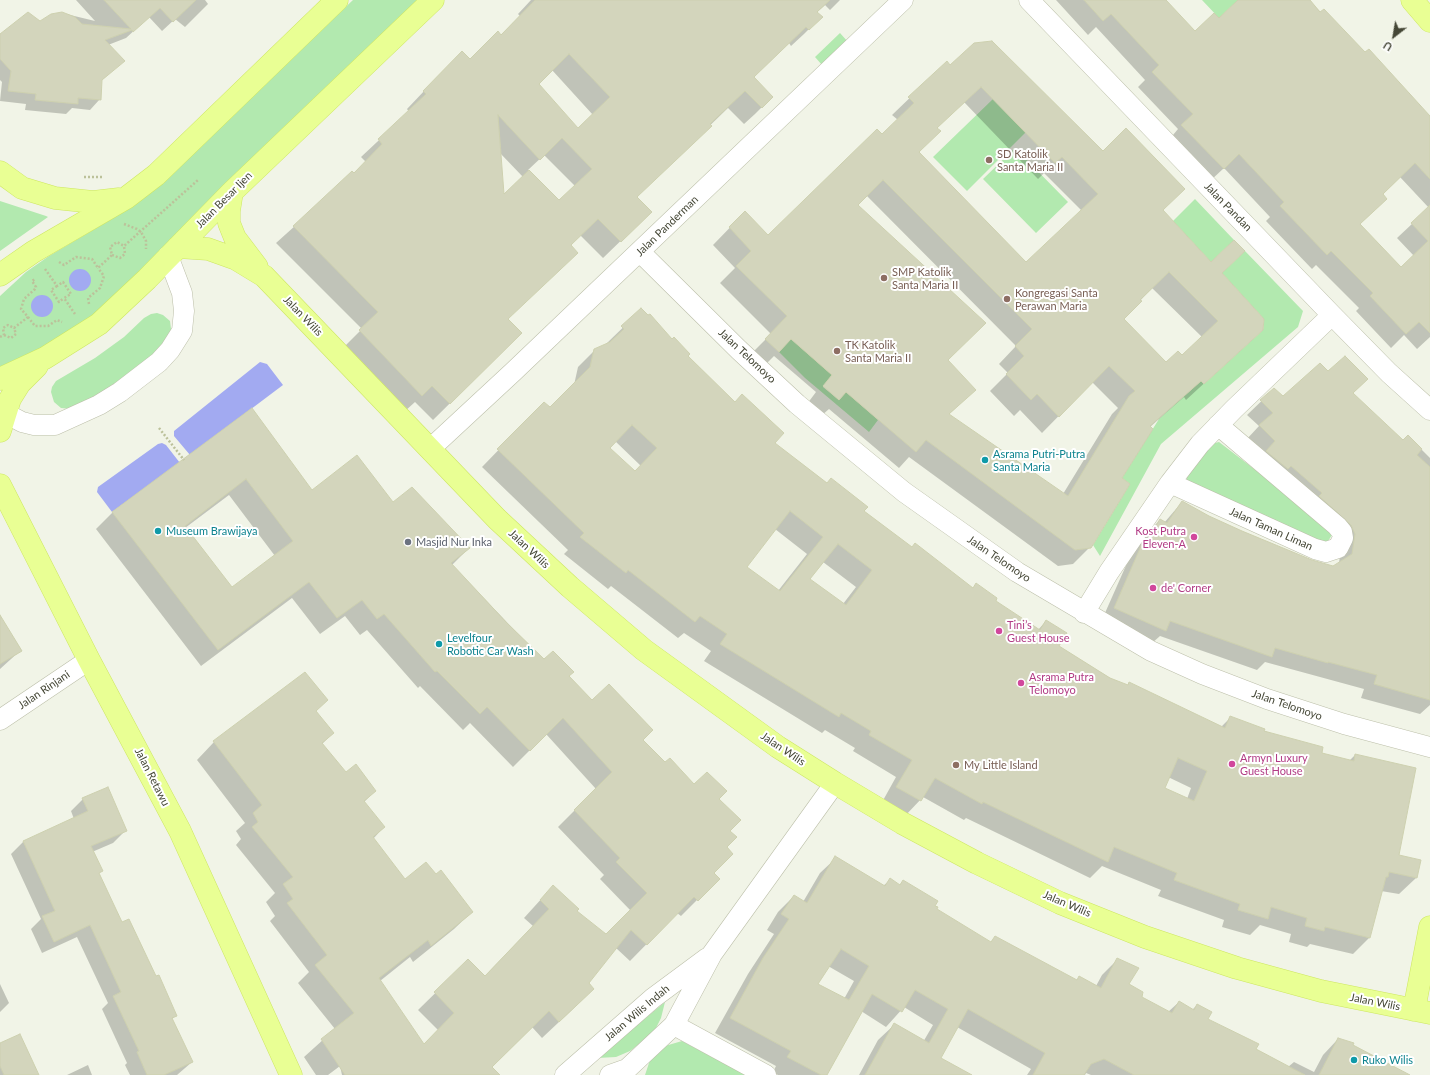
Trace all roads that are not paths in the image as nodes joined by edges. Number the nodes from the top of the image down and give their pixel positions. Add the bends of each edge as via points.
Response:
1 (337, 0) edge
2 (433, 0) edge
3 (903, 0) edge
4 (1029, 0) edge
5 (1412, 0) edge
6 (1430, 21) edge
7 (0, 172) edge
8 (232, 192) junction
9 (126, 198) junction
10 (173, 251) junction
11 (640, 252) junction
12 (0, 276) edge
13 (264, 276) junction
14 (1332, 315) junction
15 (46, 358) junction
16 (0, 379) edge
17 (1430, 410) edge
18 (2, 422) edge
19 (1218, 425) junction
20 (430, 449) junction
21 (1170, 483) junction
22 (0, 485) edge
23 (1084, 613) junction
24 (89, 660) junction
25 (0, 720) edge
26 (1430, 747) edge
27 (835, 783) junction
28 (1430, 926) edge
29 (712, 954) junction
30 (1422, 1012) edge
31 (674, 1025) junction
32 (622, 1073) edge
33 (291, 1075) edge
34 (565, 1075) edge
35 (766, 1075) edge

1 - 9 main road via 167,166
2 - 8 main road, Jalan Besar Ijen
3 - 11 street, Jalan Panderman
4 - 14 street, Jalan Pandan
5 - 6 main road
7 - 9 main road via 22,188 55,198 93,202
8 - 10 main road, Jalan Besar Ijen
8 - 13 main road, Jalan Wilis via 229,223 236,238
9 - 12 main road via 33,252
10 - 13 main road, Jalan Wilis via 208,249 236,259
10 - 15 main road, Jalan Besar Ijen via 99,324
10 - 18 street via 182,292 182,331 159,362 99,405 55,425
11 - 20 street, Jalan Panderman
11 - 23 street, Jalan Telomoyo via 798,404 904,492 1017,572
13 - 20 main road, Jalan Wilis
14 - 17 street, Jalan Pandan
14 - 19 street
15 - 16 main road, Jalan Besar Ijen
15 - 18 main road via 20,383 10,399
19 - 21 street
19 - 21 street, Jalan Taman Liman via 1337,526 1343,538 1338,548 1326,552 1315,549
20 - 27 main road, Jalan Wilis via 497,519 570,587 644,650 778,747
21 - 23 street
22 - 24 main road, Jalan Retawu
23 - 26 street, Jalan Telomoyo via 1151,651 1267,699 1344,724
24 - 25 street, Jalan Rinjani
24 - 33 main road, Jalan Retawu via 180,831
27 - 29 street, Jalan Wilis Indah
27 - 30 main road, Jalan Wilis via 977,863 1060,902 1145,937 1237,968 1321,991
28 - 30 main road
29 - 31 street, Jalan Wilis Indah
29 - 34 street, Jalan Wilis Indah via 653,998
31 - 32 street, Jalan Wilis Indah
31 - 35 street

